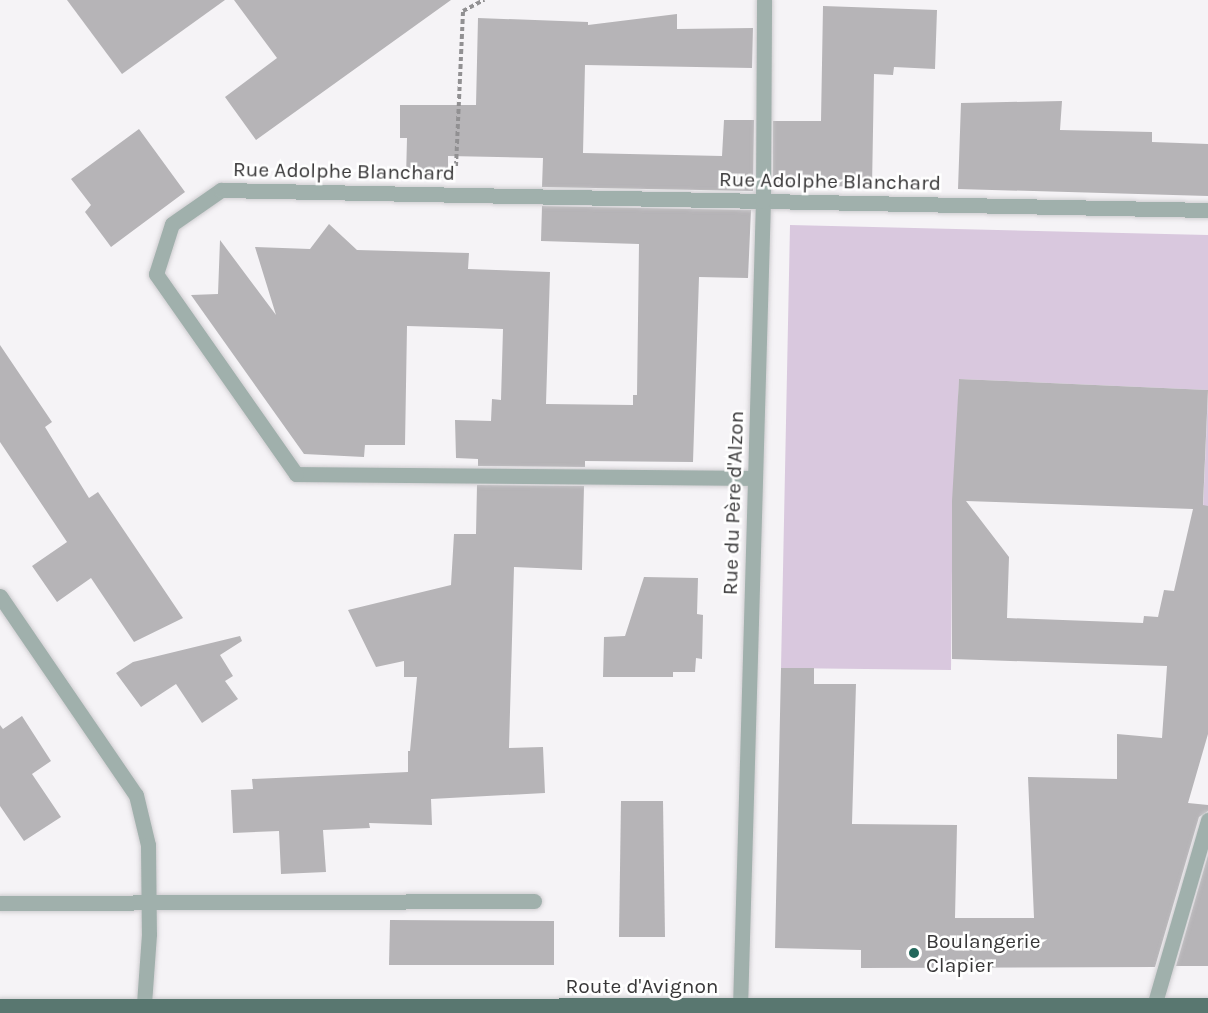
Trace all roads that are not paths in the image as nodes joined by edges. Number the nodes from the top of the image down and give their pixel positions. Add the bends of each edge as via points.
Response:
1 (764, 0) edge
2 (764, 201) junction
3 (1208, 210) edge
4 (754, 478) junction
5 (0, 596) edge
6 (1208, 820) edge
7 (534, 901) dead end
8 (149, 902) junction
9 (0, 903) edge
10 (144, 1004) junction
11 (1208, 1005) edge
12 (0, 1006) edge
13 (1154, 1006) junction
14 (740, 1008) junction
15 (74, 1009) edge

1 - 2 street, Rue du Père d'Alzon
2 - 3 street, Rue Adolphe Blanchard
2 - 4 street, Rue du Père d'Alzon
2 - 4 street, Rue Adolphe Blanchard via 221,189 172,224 156,274 296,474
4 - 14 street, Rue du Père d'Alzon
5 - 8 street via 136,795 148,845
6 - 13 street
7 - 8 street
8 - 9 street
8 - 10 street
10 - 14 main road, Route d'Avignon
10 - 15 main road, Route d'Avignon
11 - 13 main road, Route d'Avignon
12 - 15 main road, Route d'Avignon
13 - 14 main road, Route d'Avignon

